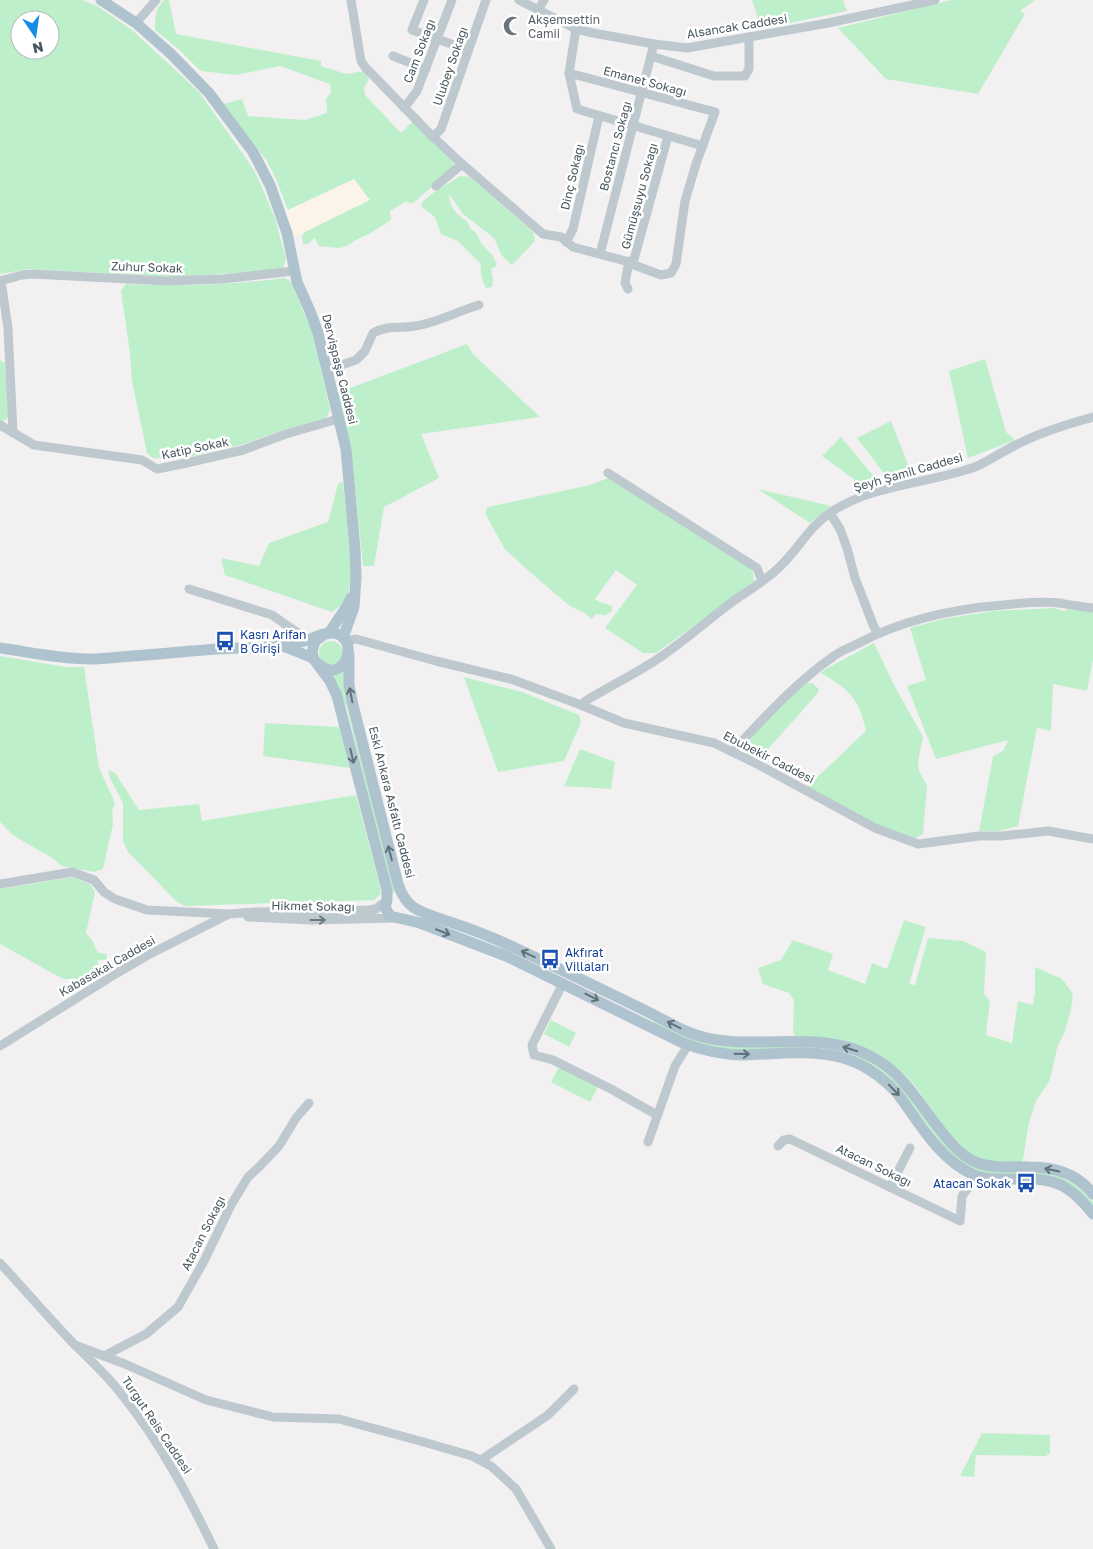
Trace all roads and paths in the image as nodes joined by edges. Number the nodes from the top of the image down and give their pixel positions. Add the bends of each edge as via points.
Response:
1 (101, 0) edge
2 (156, 0) edge
3 (351, 0) edge
4 (424, 0) edge
5 (452, 0) edge
6 (486, 0) edge
7 (519, 0) edge
8 (544, 0) edge
9 (935, 0) edge
10 (538, 10) junction
11 (136, 23) junction
12 (576, 28) junction
13 (748, 37) junction
14 (437, 39) junction
15 (654, 44) junction
16 (468, 50) junction
17 (393, 56) dead end
18 (651, 56) junction
19 (426, 69) junction
20 (569, 74) junction
21 (642, 93) junction
22 (404, 108) junction
23 (600, 116) junction
24 (633, 126) junction
25 (668, 136) junction
26 (433, 137) junction
27 (703, 146) junction
28 (462, 164) junction
29 (436, 186) dead end
30 (566, 242) junction
31 (600, 254) junction
32 (631, 262) junction
33 (294, 272) junction
34 (0, 281) edge
35 (628, 289) dead end
36 (479, 305) dead end
37 (327, 370) junction
38 (1093, 417) edge
39 (338, 419) junction
40 (0, 426) edge
41 (13, 434) junction
42 (608, 473) dead end
43 (830, 513) junction
44 (356, 577) junction
45 (762, 581) junction
46 (189, 589) dead end
47 (1093, 608) edge
48 (878, 633) junction
49 (327, 634) junction
50 (344, 639) junction
51 (308, 640) junction
52 (283, 646) junction
53 (0, 648) edge
54 (349, 655) junction
55 (315, 661) junction
56 (581, 705) junction
57 (732, 752) junction
58 (1093, 839) edge
59 (0, 884) edge
60 (405, 899) junction
61 (387, 900) junction
62 (230, 914) junction
63 (396, 918) junction
64 (563, 983) junction
65 (688, 1045) junction
66 (0, 1046) edge
67 (309, 1103) dead end
68 (657, 1115) junction
69 (648, 1142) dead end
70 (778, 1146) dead end
71 (910, 1148) dead end
72 (978, 1176) junction
73 (890, 1187) junction
74 (1093, 1194) edge
75 (1093, 1214) edge
76 (0, 1263) edge
77 (75, 1345) junction
78 (104, 1356) junction
79 (574, 1389) dead end
80 (481, 1460) junction
81 (214, 1549) edge
82 (551, 1549) edge

1 - 11 main road, Dervişpaşa Caddesi
2 - 11 street
3 - 22 street via 361,61
4 - 14 street via 412,30
5 - 14 street, Cam Sokağı
6 - 16 street, Ulubey Sokağı
7 - 10 street, Alsancak Caddesi
8 - 10 street
9 - 13 street, Alsancak Caddesi
10 - 12 street, Alsancak Caddesi
11 - 33 main road, Dervişpaşa Caddesi via 209,93 253,152 280,210
12 - 15 street, Alsancak Caddesi
12 - 20 street
13 - 15 street, Alsancak Caddesi via 687,48
13 - 18 street via 750,69 745,76 714,76
14 - 16 street
14 - 19 street, Cam Sokağı
15 - 18 street, Bostancı Sokağı
16 - 26 street, Ulubey Sokağı via 441,128
17 - 19 street
18 - 21 street, Bostancı Sokağı
19 - 22 street, Cam Sokağı via 417,91
20 - 21 street, Emanet Sokağı
20 - 23 street via 577,109
21 - 24 street, Bostancı Sokağı
21 - 27 street, Emanet Sokağı via 715,112
22 - 26 street
23 - 24 street
23 - 30 street, Dinç Sokağı
24 - 25 street
24 - 31 street, Bostancı Sokağı
25 - 27 street
25 - 32 street, Gümüşsuyu Sokağı
26 - 28 street
27 - 32 street via 685,202 676,264 671,273 661,275
28 - 29 street
28 - 30 street via 543,234 561,237
30 - 31 street
31 - 32 street
32 - 35 street, Gümüşsuyu Sokağı via 625,283
33 - 34 street, Zuhur Sokak via 166,281 33,274
33 - 37 main road, Dervişpaşa Caddesi via 315,322
34 - 41 street via 7,319
36 - 37 street via 414,326 382,328 373,333 365,351 356,360
37 - 39 main road, Dervişpaşa Caddesi
38 - 43 street, Şeyh Şamil Caddesi via 1023,441 976,466 866,495
39 - 41 street, Katip Sokak via 243,450 157,469 142,460 34,445
39 - 44 main road, Dervişpaşa Caddesi via 346,449
40 - 41 street, Katip Sokak
42 - 45 street via 757,568
43 - 45 street, Şeyh Şamil Caddesi via 811,528 787,561
43 - 48 street via 840,529 855,578
44 - 49 main road via 347,606
44 - 50 main road, Dervişpaşa Caddesi via 354,607
45 - 56 street, Şeyh Şamil Caddesi via 661,657
46 - 51 street via 272,615
47 - 48 street via 1049,603 984,606 920,618
48 - 57 street via 836,655 791,690
49 - 50 main road
49 - 51 main road
49 - 55 main road via 313,646
50 - 54 main road, Eski Ankara Asfaltı Caddesi
50 - 56 street, Ebubekir Caddesi via 363,640 511,679
51 - 52 main road
52 - 53 main road via 90,659
52 - 55 main road
54 - 55 main road via 343,665 332,670
60 -> 54 main road, Eski Ankara Asfaltı Caddesi via 398,884 353,705
55 -> 61 main road via 330,681 343,715
56 - 57 street, Ebubekir Caddesi via 624,724 714,743
57 - 58 street, Ebubekir Caddesi via 875,828 918,844 1048,831
59 - 62 street, Hikmet Sokağı via 72,872 94,880 115,899 140,908
60 - 61 main road via 396,896
60 - 63 main road via 408,910 404,916
74 -> 60 main road via 1074,1177 1052,1169 988,1166 968,1158 954,1148 902,1080 862,1052 820,1042 735,1042 696,1036 509,945 416,909
61 - 62 street, Hikmet Sokağı via 382,906 369,910
61 - 63 main road via 387,914
62 -> 63 street, Hikmet Sokağı via 311,920
62 - 66 street, Kabasakal Caddesi via 116,973
63 -> 64 main road via 420,923 506,956
64 -> 65 main road
64 - 68 street via 532,1045 534,1055 553,1060
65 - 68 street via 675,1066
65 -> 72 main road via 729,1054 808,1053 852,1061 870,1070 898,1093 945,1155
67 - 78 street, Atacan Sokağı via 279,1146 248,1177 178,1307 146,1334
68 - 69 street
70 - 73 street, Atacan Sokağı via 790,1139
71 - 73 street
72 - 73 street, Atacan Sokağı via 962,1196 960,1221
72 - 75 main road via 1052,1181 1078,1195
76 - 77 street, Turgut Reis Caddesi
77 - 78 street
77 - 81 street, Turgut Reis Caddesi via 109,1378 140,1419 184,1487
78 - 80 street via 206,1400 273,1417 339,1420
79 - 80 street via 548,1415
80 - 82 street via 516,1489

